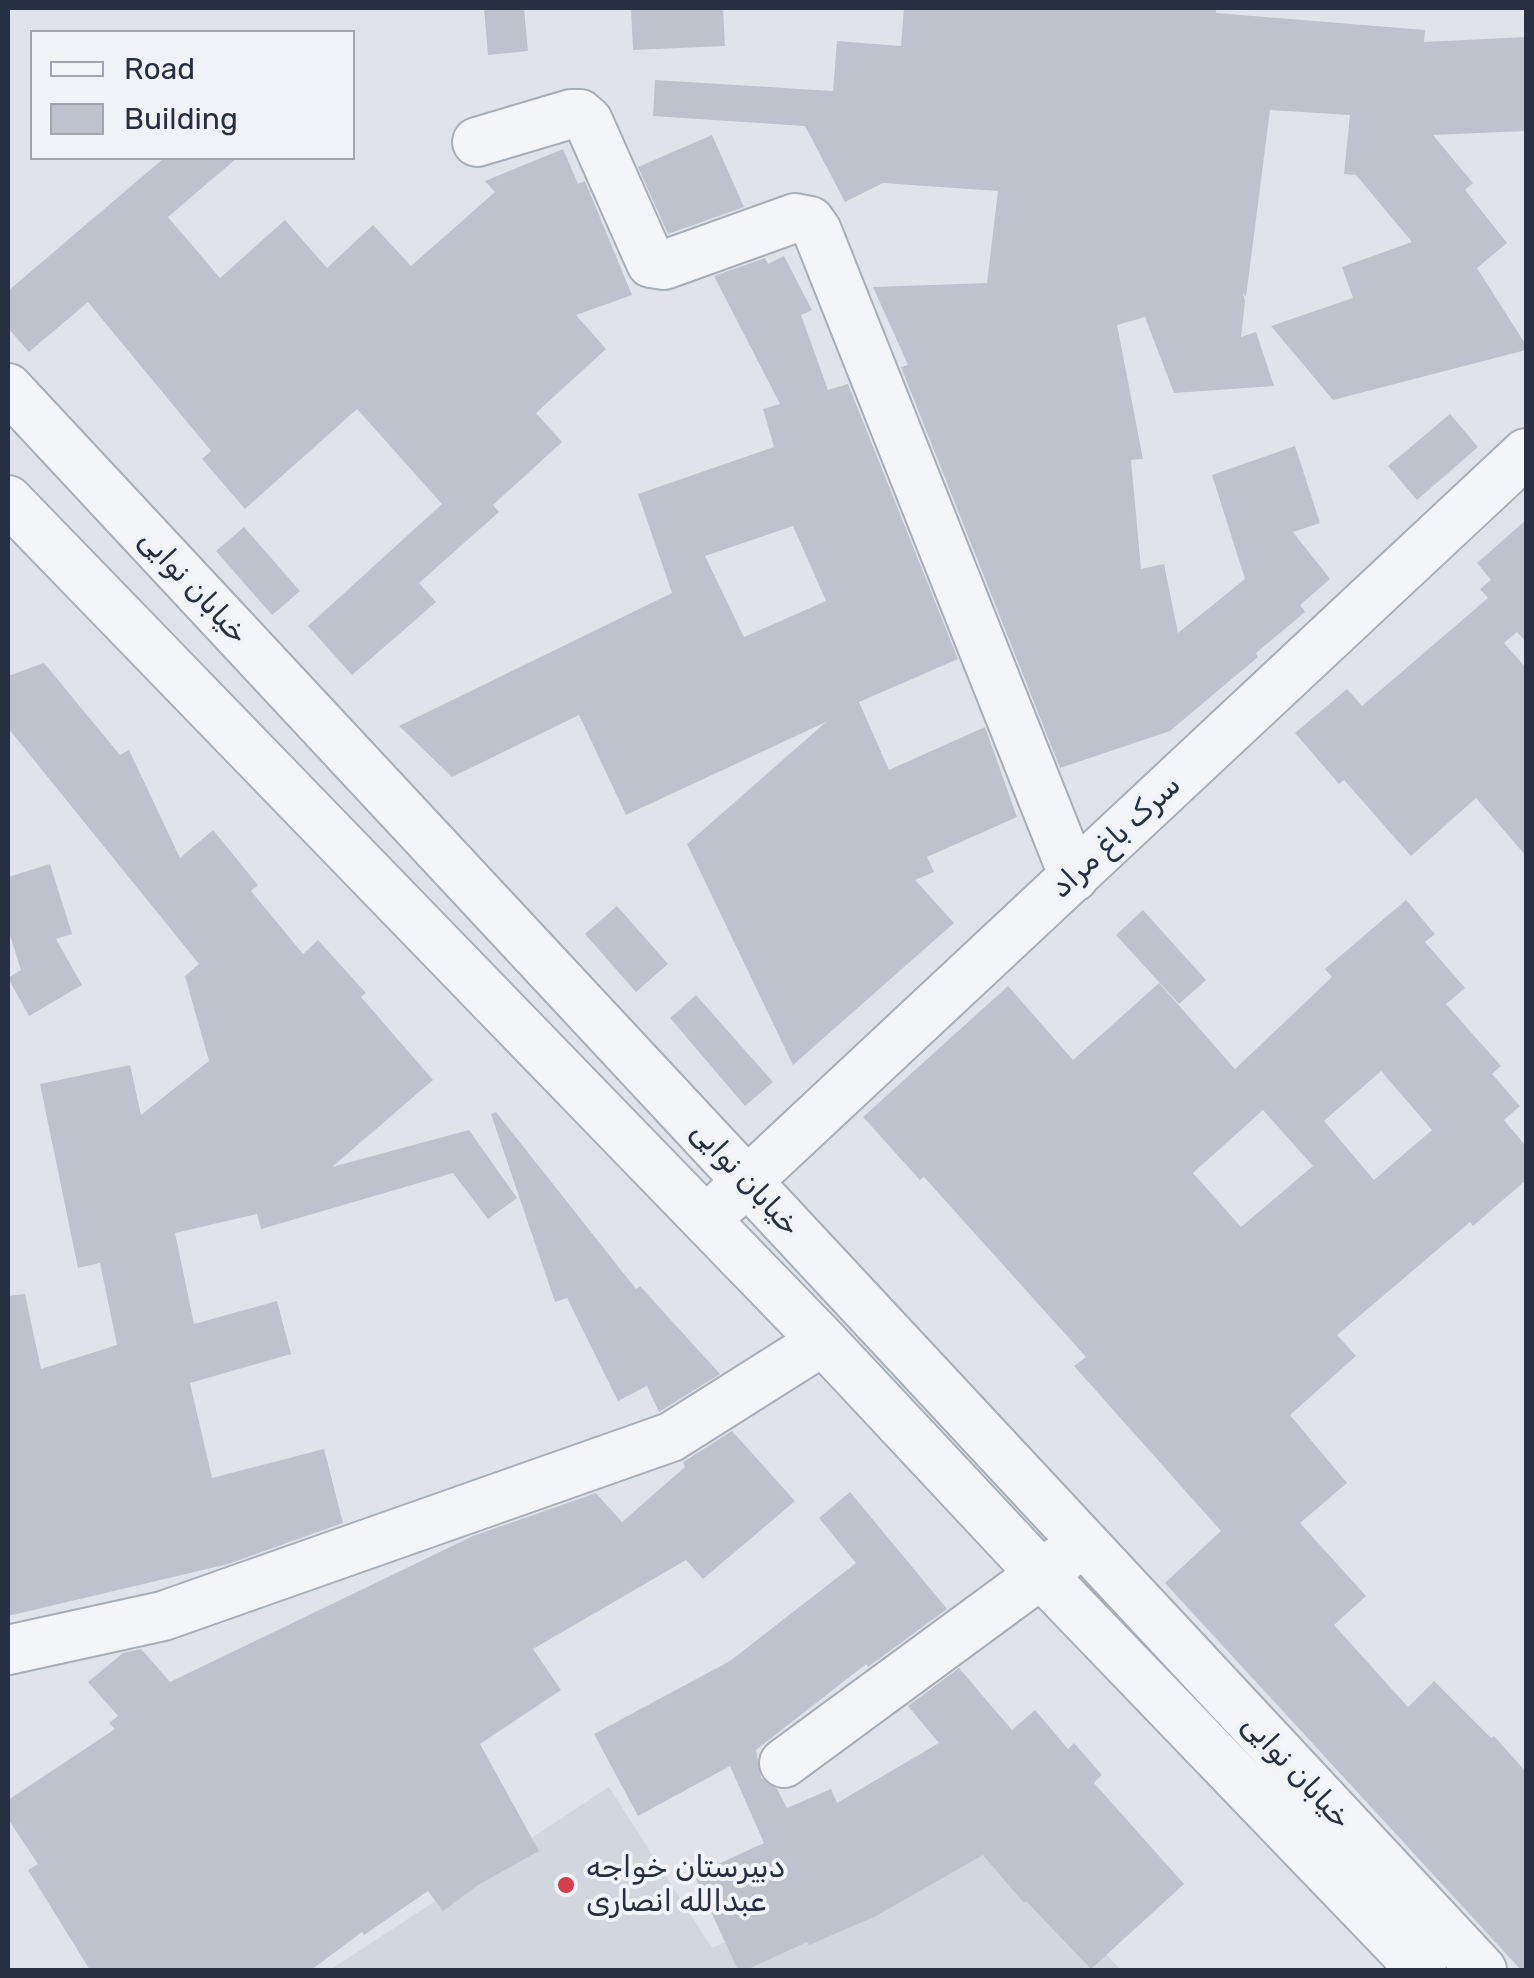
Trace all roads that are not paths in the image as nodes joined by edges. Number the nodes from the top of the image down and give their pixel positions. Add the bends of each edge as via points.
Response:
1 (477, 142) dead end
2 (8, 388) edge
3 (1526, 453) edge
4 (8, 500) edge
5 (1074, 876) junction
6 (747, 1181) junction
7 (706, 1220) junction
8 (823, 1341) junction
9 (1082, 1544) junction
10 (1041, 1574) junction
11 (8, 1650) edge
12 (784, 1763) dead end
13 (1422, 1970) edge
14 (1482, 1970) edge

1 - 5 street via 580,114 651,263 664,266 794,218 810,221
2 - 6 street, خیابان نوایی
3 - 5 street, سرک باغ مراد
4 - 7 street, خیابان نوایی
5 - 6 street, سرک باغ مراد
6 - 7 street, سرک باغ مراد
6 - 9 street, خیابان نوایی
7 - 8 street, خیابان نوایی
8 - 10 street, خیابان نوایی
8 - 11 street via 671,1437 163,1616
9 - 10 street
9 - 14 street, خیابان نوایی
10 - 12 street
10 - 13 street, خیابان نوایی

